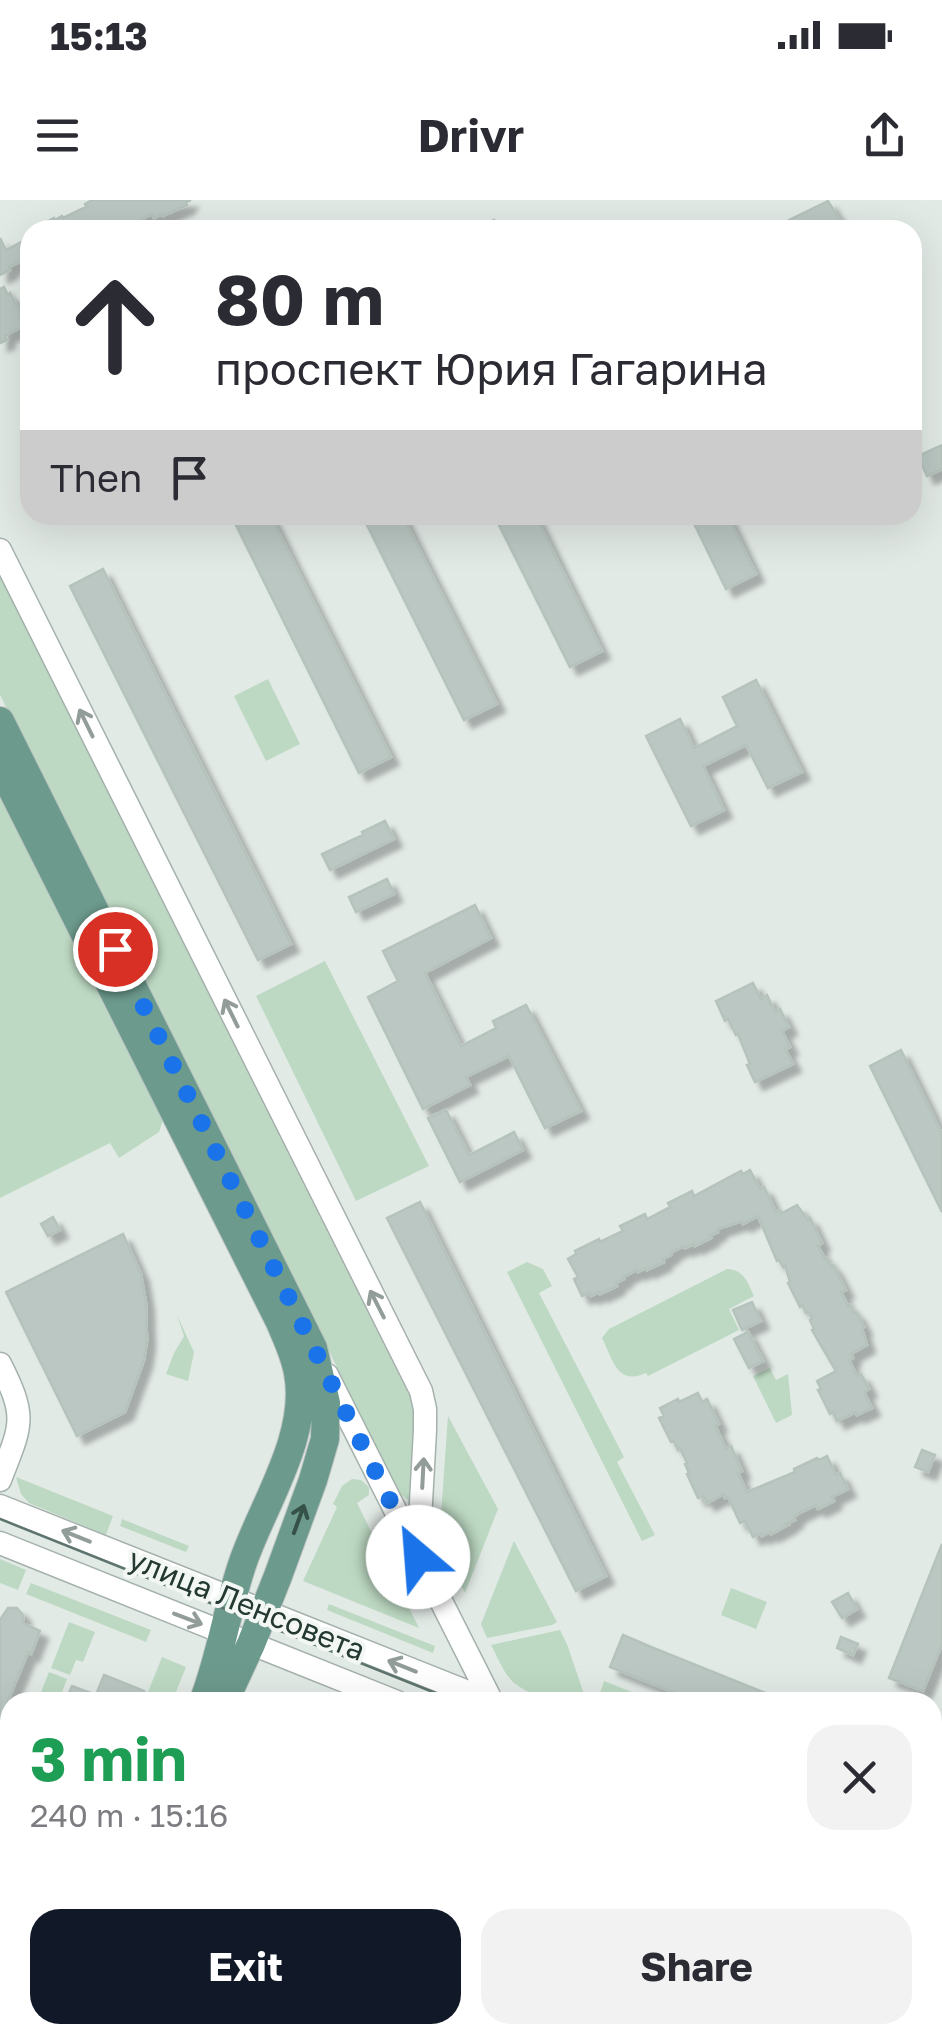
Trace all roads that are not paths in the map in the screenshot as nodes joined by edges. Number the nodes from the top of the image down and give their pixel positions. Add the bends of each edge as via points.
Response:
1 (0, 550) edge
2 (0, 720) edge
3 (0, 764) edge
4 (313, 1348) junction
5 (0, 1364) edge
6 (0, 1480) edge
7 (0, 1506) edge
8 (0, 1543) edge
9 (418, 1557) junction
10 (232, 1597) junction
11 (265, 1610) junction
12 (223, 1632) junction
13 (251, 1644) junction
14 (207, 1692) edge
15 (229, 1692) edge
16 (372, 1692) edge
17 (468, 1692) edge
18 (488, 1692) edge

9 -> 1 street via 421,1391
2 - 4 main road
3 - 10 main road via 294,1357 296,1428
4 - 9 street
11 -> 4 main road via 324,1439 326,1403
5 - 6 street via 20,1412
10 -> 7 street, улица Ленсовета
8 -> 12 street, улица Ленсовета
9 - 18 street
10 - 11 street, улица Ленсовета
10 - 12 main road
11 - 13 main road
17 -> 11 street, улица Ленсовета
12 - 13 street, улица Ленсовета
12 - 14 main road
13 - 15 main road
13 - 16 street, улица Ленсовета

